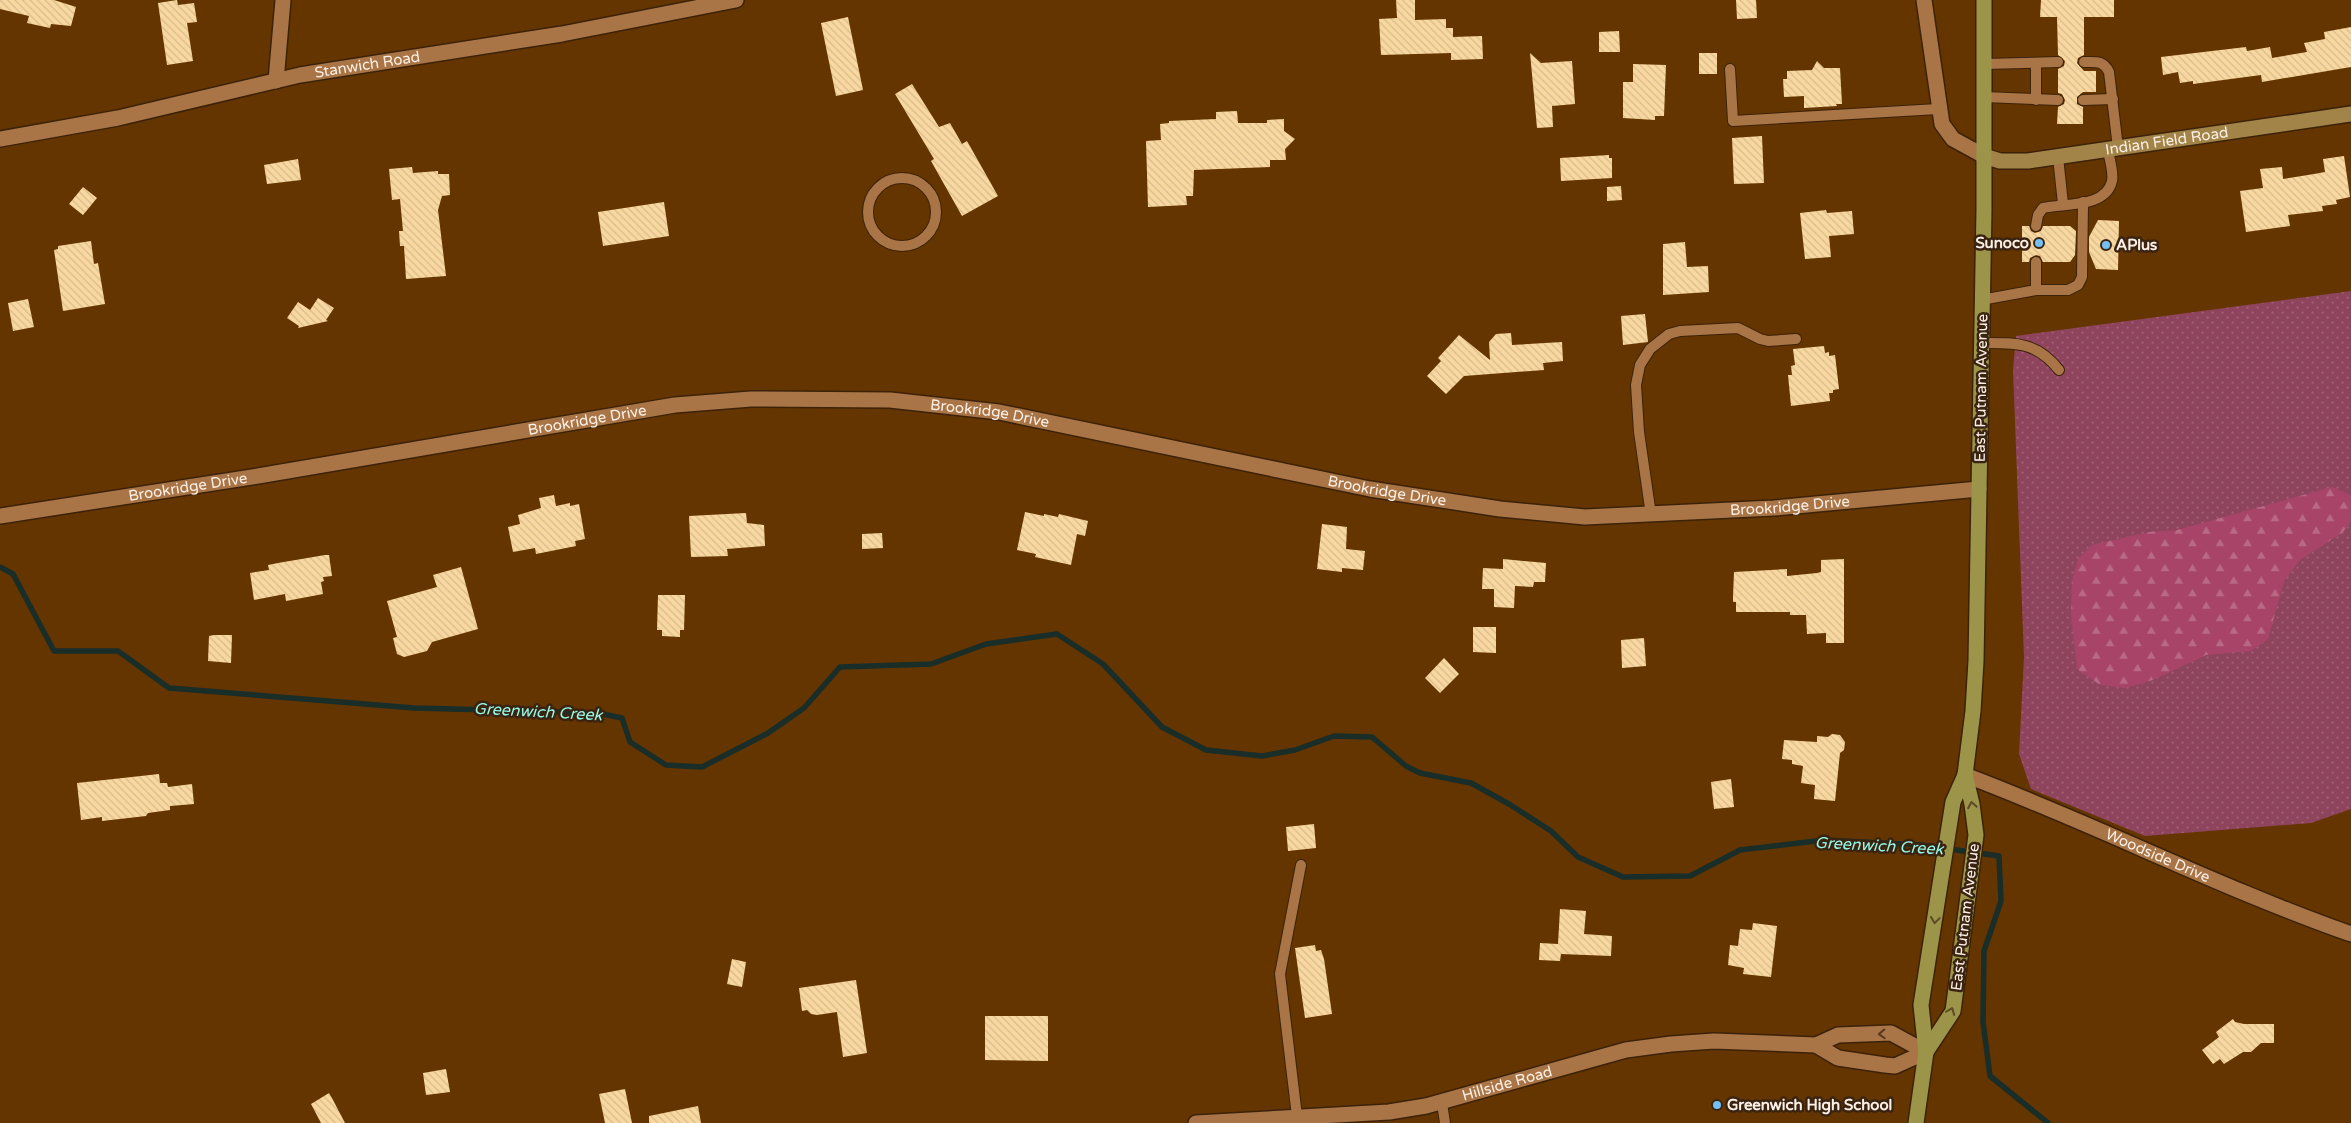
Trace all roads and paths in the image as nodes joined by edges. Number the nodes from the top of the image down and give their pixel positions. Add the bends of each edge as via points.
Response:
1 (283, 0) edge
2 (736, 0) edge
3 (1924, 0) edge
4 (1984, 0) edge
5 (680, 6) edge
6 (2058, 62) dead end
7 (2084, 62) dead end
8 (2036, 63) junction
9 (1984, 64) junction
10 (1730, 69) dead end
11 (276, 81) junction
12 (1984, 97) junction
13 (2113, 99) junction
14 (2036, 100) junction
15 (2058, 100) dead end
16 (2083, 100) dead end
17 (1938, 109) junction
18 (2351, 114) edge
19 (0, 138) edge
20 (2113, 149) junction
21 (1984, 156) junction
22 (2058, 157) junction
23 (2083, 202) junction
24 (2064, 204) junction
25 (2036, 226) dead end
26 (904, 246) joint
27 (2036, 262) dead end
28 (2036, 290) junction
29 (1982, 300) junction
30 (1796, 339) dead end
31 (1981, 343) junction
32 (2059, 370) dead end
33 (1979, 489) junction
34 (1650, 515) junction
35 (0, 516) edge
36 (1965, 775) junction
37 (1301, 865) dead end
38 (2351, 934) edge
39 (1816, 1045) junction
40 (1926, 1052) junction
41 (1442, 1103) junction
42 (1298, 1116) junction
43 (1196, 1123) edge
44 (1445, 1123) edge
45 (1916, 1123) edge

1 - 11 street
2 - 5 street, Stanwich Road
3 - 17 street
4 - 9 main road, East Putnam Avenue
5 - 11 street, Stanwich Road via 562,34
6 - 8 lane
7 - 13 lane via 2105,64
8 - 9 lane
8 - 14 lane
9 - 12 main road, East Putnam Avenue
10 - 17 lane via 1732,121
11 - 19 street, Stanwich Road via 118,118
12 - 14 lane
12 - 21 main road, East Putnam Avenue
13 - 16 lane
13 - 20 lane
14 - 15 lane
17 - 21 street via 1947,132 1966,148
18 - 20 main road, Indian Field Road
20 - 22 main road, Indian Field Road
20 - 23 lane via 2112,180 2106,194 2096,201
21 - 22 main road, Indian Field Road via 2018,162
21 - 29 main road, East Putnam Avenue
22 - 24 lane
23 - 24 lane
23 - 28 lane via 2082,277 2078,285 2068,290
24 - 25 lane via 2043,208
26 - 26 lane via 915,244 928,234 936,209 934,199 924,186 899,178 880,186 873,194 868,215 870,225 880,238 894,246
27 - 28 lane
28 - 29 lane
29 - 31 main road, East Putnam Avenue
30 - 34 lane via 1768,341 1738,328 1680,331 1669,334 1650,349 1640,365 1636,385
31 - 32 lane via 2028,346 2049,358
31 - 33 main road, East Putnam Avenue
33 - 34 street, Brookridge Drive via 1774,508
33 - 36 main road, East Putnam Avenue via 1976,661
34 - 35 street, Brookridge Drive via 1546,515 1426,499 999,412 890,400 812,398 713,400 676,405
36 - 38 street, Woodside Drive via 2293,914
36 -> 40 main road, East Putnam Avenue via 1952,802 1921,1005
40 -> 36 main road, East Putnam Avenue via 1953,1011 1976,835
37 - 42 lane via 1280,974
39 - 40 street, Hillside Road via 1838,1058 1894,1066
40 -> 39 street, Hillside Road via 1892,1033 1838,1035
39 - 41 street, Hillside Road via 1714,1041 1626,1050
40 - 45 main road, East Putnam Avenue
41 - 42 street, Hillside Road via 1389,1112
41 - 44 lane
42 - 43 street, Hillside Road

